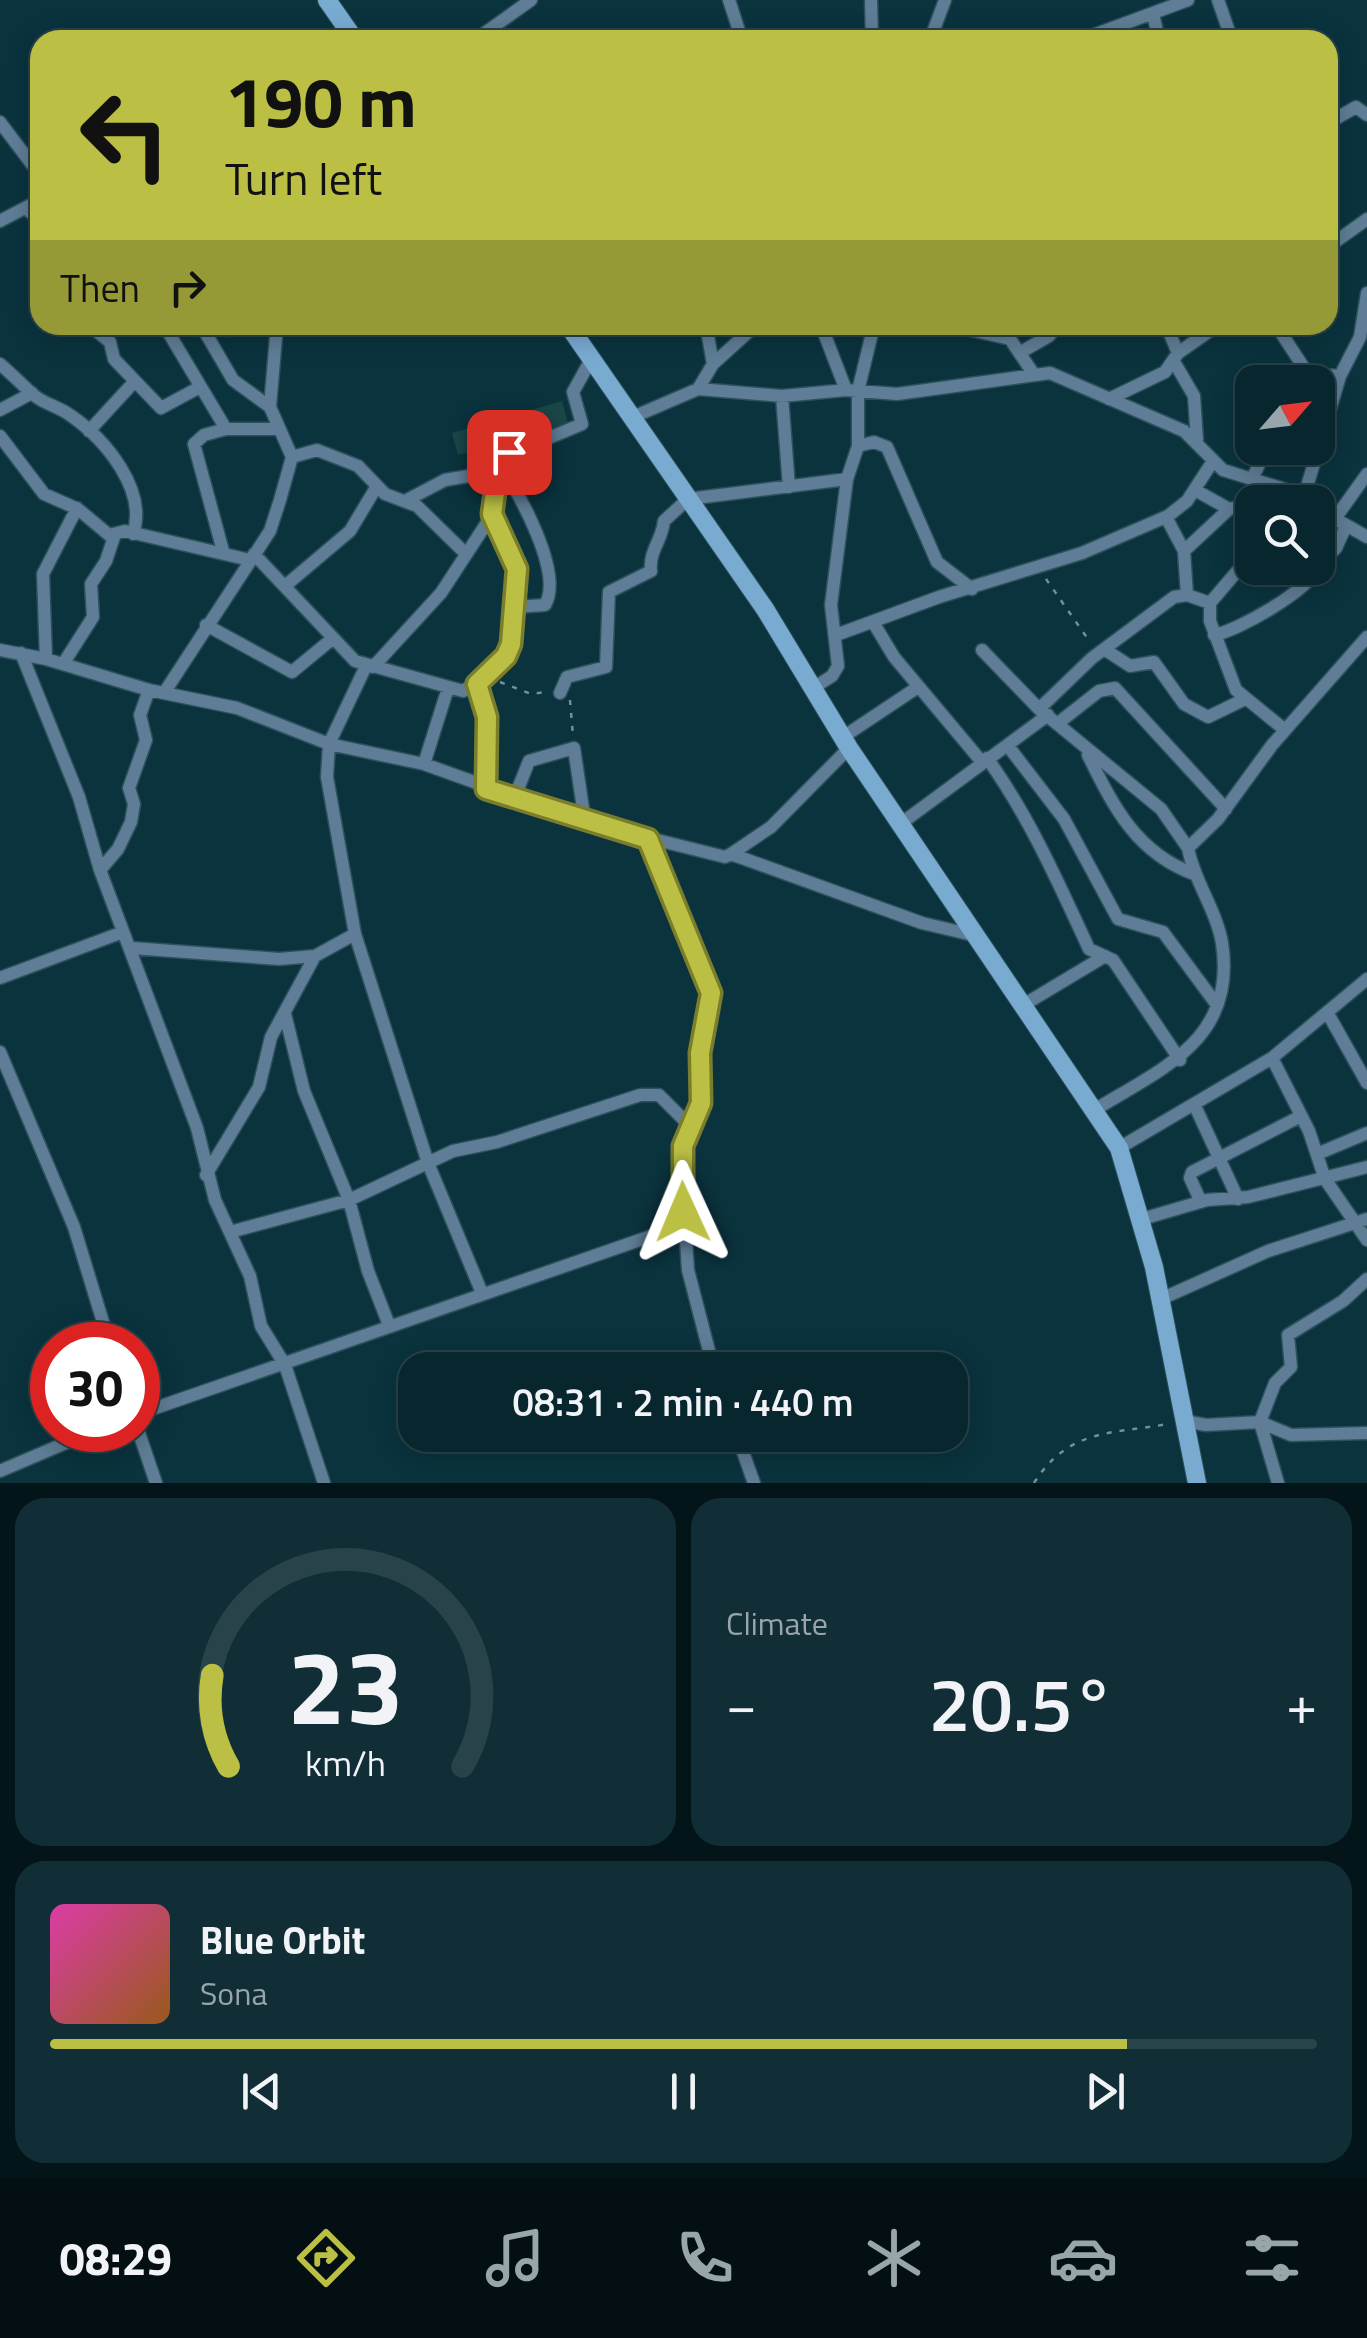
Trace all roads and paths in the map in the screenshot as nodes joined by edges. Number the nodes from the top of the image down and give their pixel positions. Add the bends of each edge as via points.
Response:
1 (327, 0) edge
2 (531, 0) edge
3 (729, 0) edge
4 (871, 0) edge
5 (945, 0) edge
6 (1188, 0) edge
7 (1218, 0) edge
8 (1153, 14) junction
9 (349, 30) edge
10 (489, 30) edge
11 (739, 30) edge
12 (872, 30) edge
13 (934, 30) edge
14 (1108, 30) edge
15 (1157, 30) edge
16 (1228, 30) edge
17 (1367, 114) edge
18 (1338, 117) edge
19 (0, 122) edge
20 (30, 162) edge
21 (30, 206) edge
22 (26, 208) junction
23 (30, 212) edge
24 (1367, 219) edge
25 (0, 220) edge
26 (1338, 240) edge
27 (1367, 294) edge
28 (101, 335) edge
29 (170, 335) edge
30 (207, 335) edge
31 (276, 335) edge
32 (575, 335) edge
33 (708, 335) edge
34 (745, 335) edge
35 (826, 335) edge
36 (871, 335) edge
37 (1002, 335) edge
38 (1050, 335) edge
39 (1169, 335) edge
40 (1204, 335) edge
41 (1283, 335) edge
42 (1362, 351) edge
43 (1021, 352) junction
44 (1176, 356) junction
45 (592, 358) junction
46 (0, 364) edge
47 (713, 364) junction
48 (1033, 373) junction
49 (1340, 376) junction
50 (135, 382) junction
51 (200, 387) junction
52 (698, 389) junction
53 (852, 391) junction
54 (32, 393) junction
55 (782, 396) junction
56 (1109, 398) junction
57 (1335, 399) edge
58 (270, 407) junction
59 (0, 410) edge
60 (632, 416) junction
61 (276, 429) junction
62 (226, 430) junction
63 (89, 432) junction
64 (0, 436) edge
65 (1197, 440) junction
66 (858, 446) junction
67 (292, 457) junction
68 (1212, 461) junction
69 (1259, 465) edge
70 (499, 467) junction
71 (1367, 474) edge
72 (1253, 477) junction
73 (847, 480) junction
74 (1270, 485) edge
75 (377, 486) junction
76 (789, 488) junction
77 (1194, 490) junction
78 (688, 499) junction
79 (407, 500) junction
80 (77, 508) junction
81 (1235, 508) edge
82 (1230, 509) junction
83 (492, 514) junction
84 (1166, 517) junction
85 (1335, 520) edge
86 (1340, 523) junction
87 (114, 534) junction
88 (133, 534) junction
89 (1367, 537) edge
90 (1335, 549) edge
91 (1184, 550) junction
92 (223, 552) junction
93 (464, 552) junction
94 (252, 557) junction
95 (1036, 566) junction
96 (1235, 573) edge
97 (1304, 585) edge
98 (285, 586) junction
99 (972, 589) junction
100 (1187, 595) junction
101 (1210, 602) junction
102 (515, 606) junction
103 (873, 622) junction
104 (206, 625) junction
105 (1214, 635) junction
106 (836, 636) junction
107 (1367, 637) edge
108 (332, 639) junction
109 (0, 650) edge
110 (982, 650) dead end
111 (1100, 652) junction
112 (21, 654) junction
113 (46, 658) junction
114 (63, 664) junction
115 (370, 667) junction
116 (481, 681) junction
117 (918, 687) junction
118 (448, 688) junction
119 (813, 688) junction
120 (149, 690) junction
121 (164, 693) junction
122 (560, 693) junction
123 (1245, 699) junction
124 (1048, 716) junction
125 (1285, 730) junction
126 (846, 742) junction
127 (329, 744) junction
128 (1083, 744) junction
129 (1008, 746) junction
130 (574, 748) junction
131 (985, 760) junction
132 (424, 764) junction
133 (486, 789) junction
134 (514, 799) junction
135 (1226, 809) junction
136 (586, 822) junction
137 (903, 822) junction
138 (648, 839) junction
139 (1188, 848) junction
140 (732, 854) junction
141 (100, 870) junction
142 (1194, 874) junction
143 (123, 932) junction
144 (355, 934) junction
145 (980, 937) junction
146 (132, 948) junction
147 (316, 956) junction
148 (1105, 956) junction
149 (0, 978) edge
150 (1367, 979) edge
151 (1025, 1004) junction
152 (1217, 1005) junction
153 (1327, 1012) junction
154 (284, 1014) junction
155 (0, 1052) edge
156 (1272, 1058) junction
157 (1180, 1060) junction
158 (1367, 1083) edge
159 (1195, 1106) junction
160 (1096, 1110) junction
161 (1301, 1116) junction
162 (690, 1126) junction
163 (1367, 1133) edge
164 (1119, 1148) junction
165 (1317, 1154) junction
166 (1220, 1157) junction
167 (428, 1163) junction
168 (1367, 1168) edge
169 (206, 1175) junction
170 (1325, 1179) junction
171 (1238, 1199) junction
172 (348, 1200) junction
173 (1201, 1202) junction
174 (1142, 1219) junction
175 (1361, 1221) edge
176 (683, 1226) junction
177 (230, 1232) junction
178 (1367, 1240) edge
179 (1367, 1279) edge
180 (482, 1293) junction
181 (1160, 1299) junction
182 (103, 1322) edge
183 (389, 1325) junction
184 (709, 1352) edge
185 (284, 1365) junction
186 (160, 1407) edge
187 (1184, 1421) junction
188 (1260, 1422) junction
189 (1367, 1433) edge
190 (47, 1452) edge
191 (145, 1452) edge
192 (743, 1452) edge
193 (0, 1473) edge
194 (3, 1483) edge
195 (156, 1483) edge
196 (324, 1483) edge
197 (754, 1483) edge
198 (1034, 1483) edge
199 (1197, 1483) edge
200 (1278, 1483) edge

1 - 9 street
2 - 10 street
3 - 11 street
4 - 12 street
5 - 13 street
6 - 8 street
7 - 16 street
8 - 14 street
8 - 15 street
17 - 18 street via 1356,107
19 - 20 street
21 - 22 street
22 - 23 street
22 - 25 street
24 - 26 street
27 - 42 street
28 - 50 street
29 - 51 street
30 - 58 street via 233,380
31 - 58 street
32 - 45 street
33 - 47 street
34 - 47 street
35 - 53 street
36 - 53 street
37 - 43 street
38 - 43 street
39 - 44 street
40 - 44 street
41 - 49 street via 1308,374
42 - 49 street
43 - 48 street
44 - 56 street via 1162,374
44 - 65 street via 1194,396
45 - 60 street
45 - 70 street via 573,392 581,426 516,448
46 - 54 street
47 - 52 street
48 - 53 street via 897,394
48 - 56 street
49 - 57 street
50 - 51 street via 161,408
50 - 63 street
51 - 62 street
52 - 55 street
52 - 60 street
53 - 55 street
53 - 66 street
54 - 59 street
54 - 63 street
55 - 76 street
56 - 65 street
58 - 61 street
60 - 78 street
61 - 62 street
61 - 67 street
62 - 92 street via 194,444
63 - 88 street via 133,492
64 - 80 street via 44,494
65 - 68 street
66 - 73 street
66 - 99 street via 887,447 937,562
67 - 75 street via 324,452 358,466
67 - 94 street via 270,530
68 - 72 street
68 - 77 street
69 - 72 street
70 - 79 street via 445,480
70 - 83 street
70 - 102 street via 527,512 551,584 545,606
71 - 86 street
72 - 74 street
73 - 76 street
73 - 106 street via 831,606
75 - 79 street
75 - 98 street via 350,531
76 - 78 street
77 - 82 street
77 - 84 street
78 - 119 street
78 - 122 street via 664,522 651,571 609,592 606,667 567,677
79 - 93 street
80 - 87 street
80 - 113 street via 43,574
81 - 82 street
82 - 91 street
83 - 93 street
83 - 102 street via 516,567
84 - 91 street
84 - 95 street
85 - 86 street
86 - 89 street
86 - 90 street
87 - 88 street
87 - 114 street via 91,584 93,617
88 - 92 street
91 - 100 street
92 - 94 street
93 - 115 street via 441,594
94 - 98 street
94 - 104 street
95 - 99 street
95 - 111 path
96 - 101 street
97 - 105 street via 1247,624
98 - 108 street
99 - 103 street
100 - 101 street
100 - 111 street via 1174,597
101 - 105 street
102 - 116 street via 508,653
103 - 106 street
103 - 117 street
104 - 108 street via 292,672
104 - 121 street
105 - 123 street via 1228,679
106 - 119 street via 838,666
107 - 125 street
108 - 115 street
109 - 112 street
110 - 124 street
111 - 123 street via 1130,666 1154,662 1184,704 1208,717
111 - 124 street
112 - 113 street
112 - 141 street via 79,797
113 - 114 street
114 - 120 street
115 - 118 street
115 - 127 street
116 - 118 street via 463,691
116 - 122 path via 531,694
116 - 133 street
117 - 126 street
117 - 131 street
118 - 132 street
119 - 126 street
120 - 121 street
120 - 141 street via 140,715 146,740 129,788 130,822
121 - 127 street via 236,708
122 - 130 path via 572,703
123 - 125 street
124 - 128 street
124 - 129 street
124 - 135 street via 1115,688
125 - 135 street
126 - 137 street
126 - 140 street via 770,827
127 - 132 street
127 - 144 street via 327,778
128 - 139 street via 1168,816
128 - 142 street via 1145,846 1162,862
129 - 131 street
129 - 152 street via 1064,819 1118,920 1164,932
130 - 134 street via 528,760
130 - 136 street
131 - 137 street
131 - 148 street via 1022,809 1089,949
132 - 133 street
133 - 134 street
134 - 136 street
135 - 139 street
136 - 138 street
137 - 145 street
138 - 140 street
138 - 162 street via 711,993 700,1053 702,1096
139 - 142 street
140 - 145 street via 922,923
141 - 143 street
142 - 152 street via 1222,943
143 - 146 street
143 - 149 street
144 - 147 street
144 - 167 street
145 - 151 street
146 - 147 street
146 - 169 street via 198,1128
147 - 154 street
148 - 151 street
148 - 157 street
150 - 153 street
151 - 160 street
152 - 157 street
153 - 156 street
153 - 158 street
154 - 169 street via 259,1088
154 - 172 street via 304,1091
155 - 182 street via 74,1227
156 - 159 street
156 - 161 street
157 - 160 street
159 - 164 street
159 - 166 street
160 - 164 street
161 - 165 street
161 - 166 street
162 - 167 street via 660,1095 640,1095
162 - 176 street via 683,1146
163 - 165 street
164 - 174 street
165 - 170 street
166 - 171 street
166 - 173 street via 1190,1174
167 - 172 street
167 - 180 street
168 - 170 street
169 - 177 street
170 - 171 street
170 - 175 street
171 - 173 street
172 - 177 street
172 - 183 street
173 - 174 street
174 - 181 street
175 - 178 street
175 - 181 street
176 - 180 street
176 - 184 street
177 - 185 street via 250,1276 261,1326
179 - 188 street via 1288,1335 1291,1367 1274,1383
180 - 183 street
181 - 187 street
183 - 185 street
185 - 186 street
185 - 196 street
187 - 188 street
187 - 198 path via 1114,1430 1065,1446 1048,1458
187 - 199 street
188 - 189 street via 1290,1435
188 - 200 street
190 - 193 street
191 - 195 street
192 - 197 street
193 - 194 street

